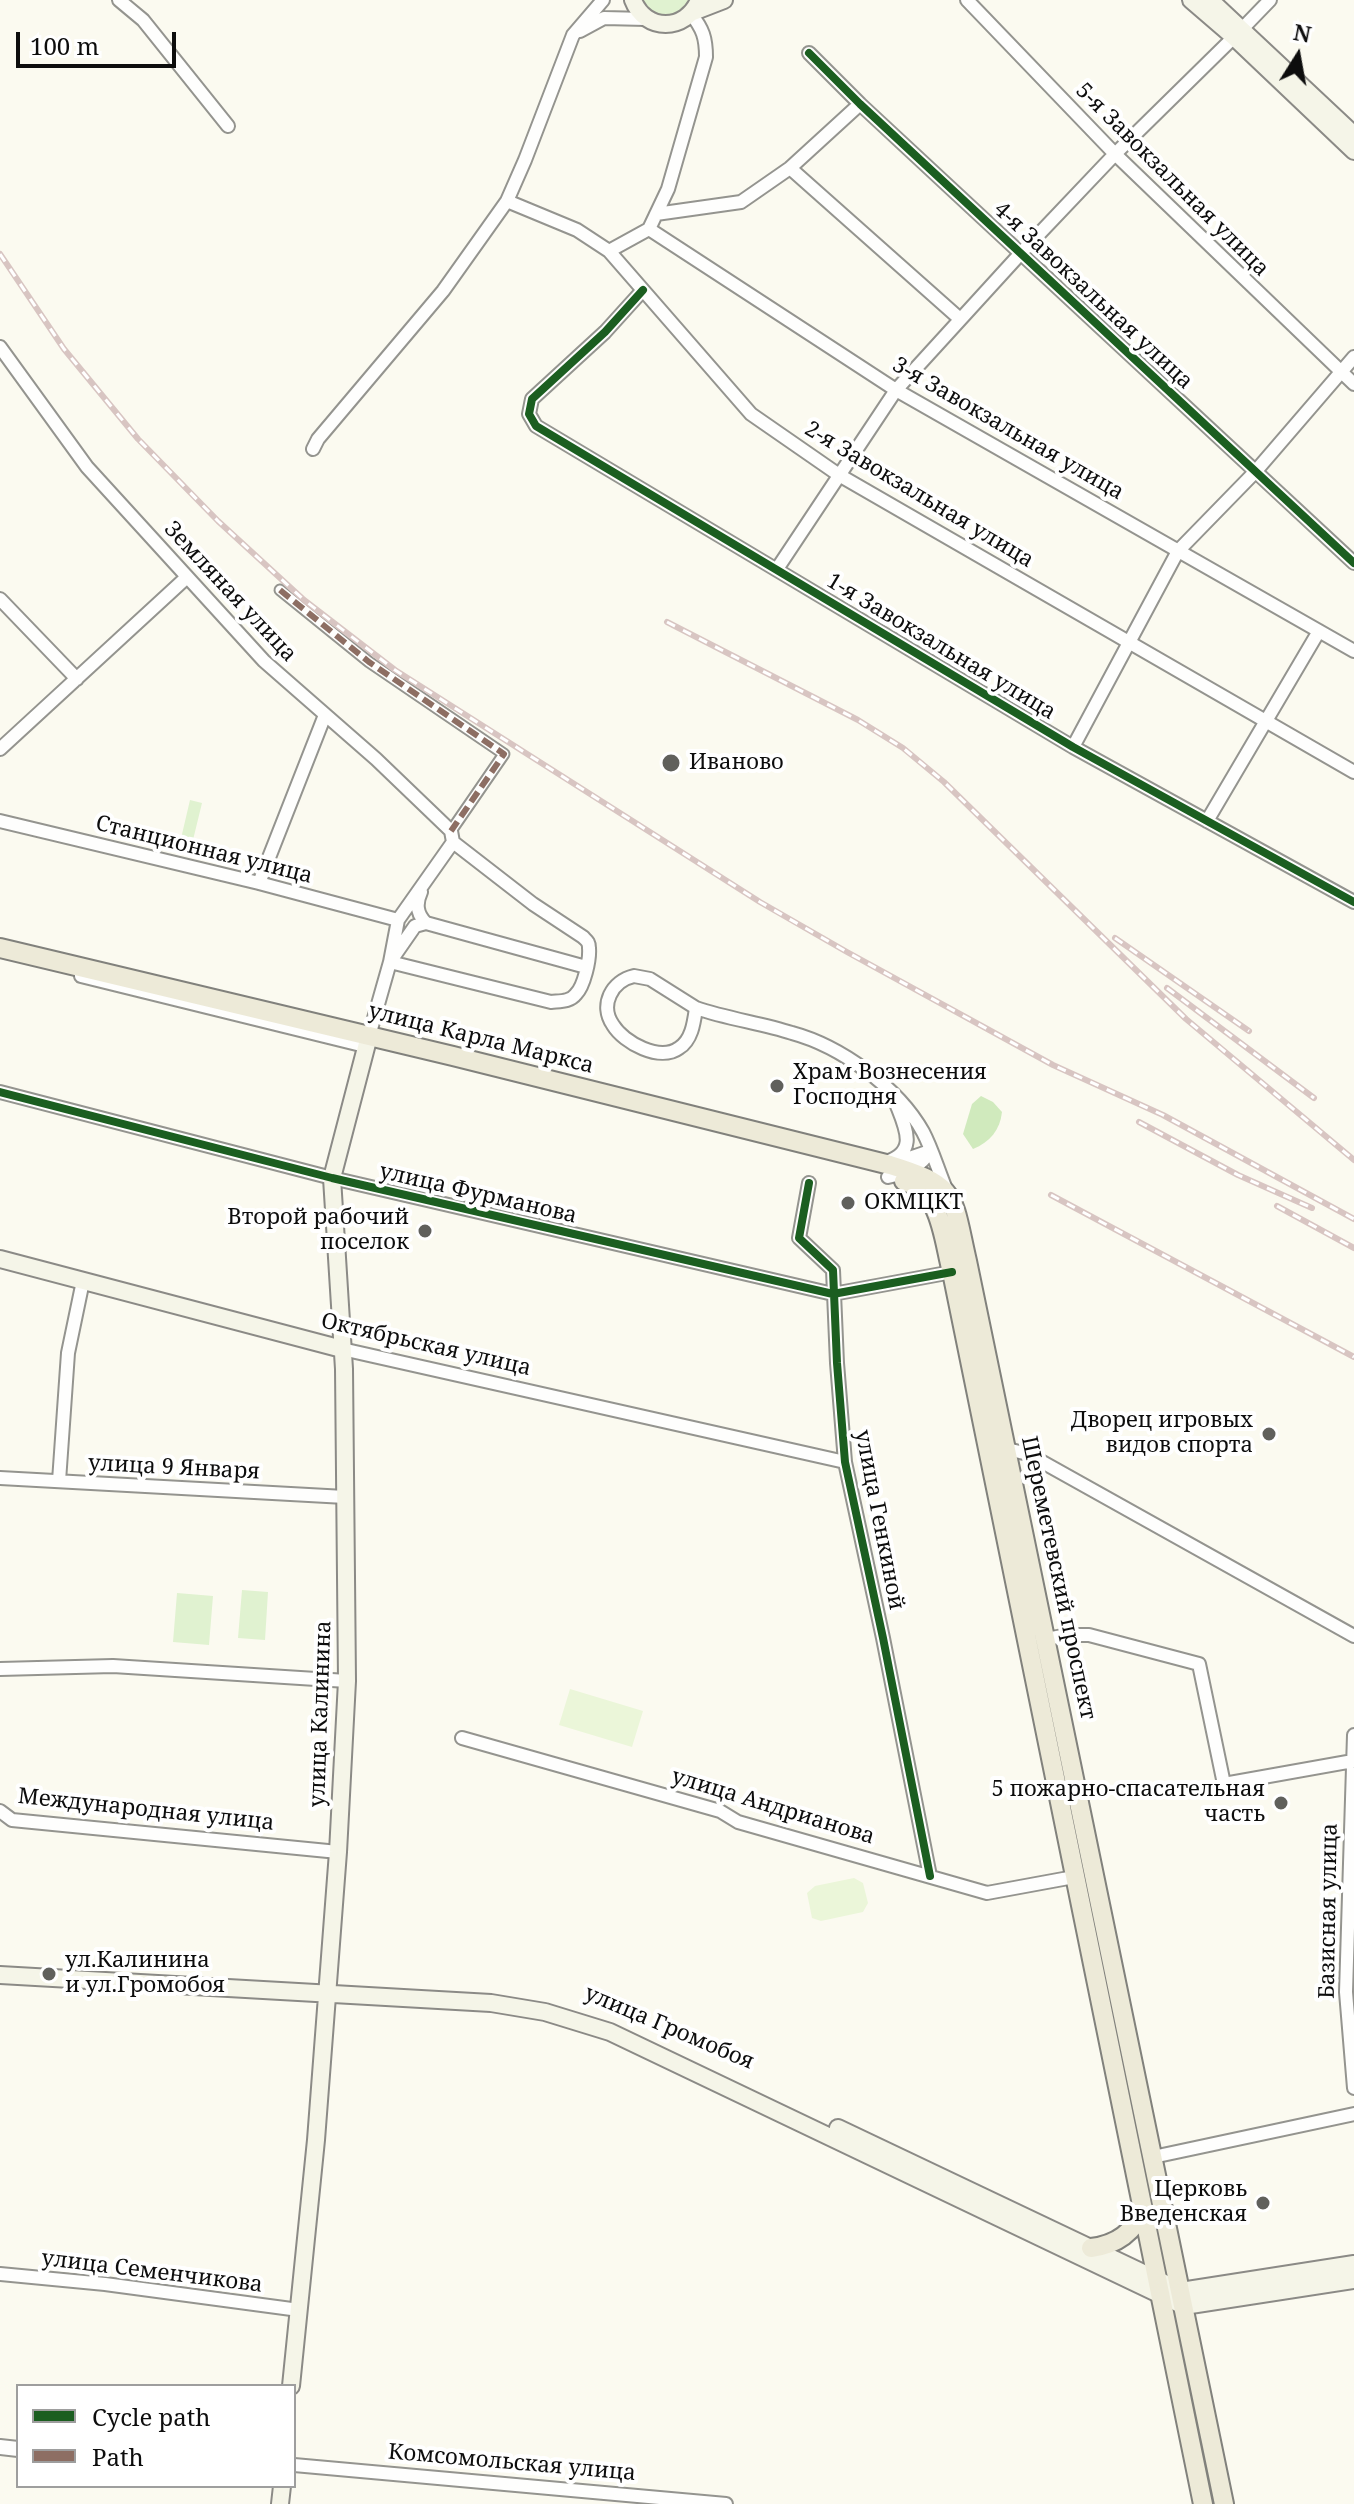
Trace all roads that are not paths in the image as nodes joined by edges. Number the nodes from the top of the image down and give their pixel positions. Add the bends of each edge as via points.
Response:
1 (119, 0) edge
2 (603, 0) edge
3 (633, 0) edge
4 (724, 0) edge
5 (967, 0) edge
6 (1191, 0) edge
7 (1210, 0) edge
8 (1270, 0) edge
9 (694, 9) edge
10 (646, 19) junction
11 (1238, 33) junction
12 (573, 35) junction
13 (809, 53) dead end
14 (860, 104) junction
15 (228, 126) dead end
16 (1354, 135) edge
17 (1354, 151) edge
18 (1115, 154) junction
19 (790, 168) junction
20 (507, 201) junction
21 (656, 214) junction
22 (649, 229) junction
23 (609, 251) junction
24 (1021, 253) junction
25 (643, 290) junction
26 (960, 319) junction
27 (0, 347) edge
28 (1354, 357) edge
29 (1340, 371) junction
30 (1354, 384) edge
31 (896, 390) junction
32 (313, 449) dead end
33 (1255, 472) junction
34 (839, 475) junction
35 (1178, 551) junction
36 (1354, 563) edge
37 (777, 569) junction
38 (187, 577) junction
39 (280, 590) dead end
40 (0, 599) edge
41 (1319, 631) junction
42 (1128, 642) junction
43 (1354, 651) edge
44 (77, 679) junction
45 (325, 715) junction
46 (1265, 721) junction
47 (1073, 747) junction
48 (0, 749) edge
49 (1354, 772) edge
50 (0, 821) edge
51 (1207, 821) junction
52 (452, 836) junction
53 (429, 874) junction
54 (259, 883) junction
55 (1353, 898) edge
56 (398, 920) junction
57 (426, 923) junction
58 (0, 948) edge
59 (0, 956) edge
60 (390, 962) junction
61 (586, 967) junction
62 (696, 1008) junction
63 (367, 1041) junction
64 (0, 1092) edge
65 (893, 1095) junction
66 (930, 1151) junction
67 (887, 1168) junction
68 (909, 1171) junction
69 (332, 1178) junction
70 (809, 1183) dead end
71 (937, 1190) junction
72 (0, 1259) edge
73 (952, 1272) junction
74 (83, 1281) junction
75 (833, 1294) junction
76 (342, 1349) junction
77 (1007, 1449) junction
78 (987, 1452) junction
79 (845, 1462) junction
80 (0, 1478) edge
81 (59, 1481) junction
82 (345, 1497) junction
83 (1354, 1636) edge
84 (1046, 1639) junction
85 (1026, 1644) junction
86 (0, 1669) edge
87 (347, 1681) junction
88 (1354, 1735) edge
89 (462, 1738) dead end
90 (1353, 1761) edge
91 (0, 1811) edge
92 (338, 1852) junction
93 (930, 1876) junction
94 (1074, 1877) junction
95 (0, 1967) edge
96 (0, 1975) edge
97 (1117, 1979) junction
98 (1096, 1983) junction
99 (327, 1990) junction
100 (1354, 2088) edge
101 (1354, 2114) edge
102 (1153, 2157) junction
103 (1143, 2208) junction
104 (1091, 2248) junction
105 (1354, 2264) edge
106 (0, 2274) edge
107 (1354, 2280) edge
108 (1159, 2287) junction
109 (1183, 2298) junction
110 (299, 2310) junction
111 (291, 2384) edge
112 (296, 2465) edge
113 (726, 2504) edge
114 (1203, 2504) edge
115 (1224, 2504) edge

1 - 15 street via 143,20
2 - 12 street
3 - 10 main road
4 - 9 main road
5 - 18 street, 5-я Завокзальная улица
6 - 11 main road
7 - 11 main road
8 - 11 street
9 - 10 main road via 676,24
9 - 21 street via 706,39 706,57
10 - 12 street via 604,18
11 - 16 main road
11 - 17 main road
11 - 18 street
12 - 20 street
13 - 14 street, 4-я Завокзальная улица
14 - 19 street
14 - 24 street, 4-я Завокзальная улица
18 - 24 street
18 - 29 street, 5-я Завокзальная улица
19 - 21 street via 741,202
19 - 26 street
20 - 23 street, 2-я Завокзальная улица via 577,230
20 - 32 street via 443,291
21 - 22 street
22 - 23 street
22 - 31 street, 3-я Завокзальная улица
23 - 25 street, 2-я Завокзальная улица
24 - 26 street
24 - 33 street, 4-я Завокзальная улица
25 - 34 street, 2-я Завокзальная улица via 751,414
25 - 37 street, 1-я Завокзальная улица via 532,399 529,414 536,426
26 - 31 street
27 - 38 street, Земляная улица via 87,467
28 - 29 street
29 - 30 street, 5-я Завокзальная улица
29 - 33 street
31 - 34 street
31 - 35 street, 3-я Завокзальная улица
33 - 35 street
33 - 36 street, 4-я Завокзальная улица
34 - 37 street
34 - 42 street, 2-я Завокзальная улица
35 - 41 street, 3-я Завокзальная улица
35 - 42 street
37 - 47 street, 1-я Завокзальная улица
38 - 44 street
38 - 45 street, Земляная улица via 264,661
39 - 52 street via 369,662 504,754
40 - 44 street
41 - 43 street, 3-я Завокзальная улица
41 - 46 street
42 - 46 street, 2-я Завокзальная улица
42 - 47 street
44 - 48 street
45 - 52 street, Земляная улица
45 - 54 street
46 - 49 street, 2-я Завокзальная улица
46 - 51 street
47 - 51 street, 1-я Завокзальная улица
50 - 54 street, Станционная улица
51 - 55 street, 1-я Завокзальная улица
52 - 53 street
52 - 61 street, Земляная улица via 541,910 583,937 590,950
53 - 56 street
53 - 57 street via 418,899 419,917
54 - 56 street, Станционная улица
56 - 60 street
57 - 60 street via 415,926
57 - 61 street
58 - 63 main road, улица Карла Маркса
59 - 63 street, улица Карла Маркса
60 - 61 street via 551,1002 577,994
60 - 63 street
62 - 62 street via 650,979 634,976 616,984 608,1004 614,1028 640,1046 668,1053 681,1048 690,1035
62 - 65 street via 836,1049
63 - 67 main road, улица Карла Маркса
63 - 69 main road, улица Калинина
64 - 69 street, улица Фурманова
65 - 66 street via 922,1131
65 - 67 street via 907,1140
66 - 67 street
66 - 68 street
66 - 71 street
67 - 68 main road, улица Карла Маркса
67 - 71 main road, улица Карла Маркса via 923,1190
68 - 71 main road, улица Карла Маркса
69 - 75 street, улица Фурманова
69 - 76 main road, улица Калинина
70 - 75 street, улица Генкиной via 799,1238 833,1270
71 - 73 main road, Шереметевский проспект
71 - 77 main road, Шереметевский проспект via 955,1208
72 - 74 main road, Октябрьская улица
73 - 75 street, улица Фурманова
73 - 78 main road, Шереметевский проспект
74 - 76 main road, Октябрьская улица
74 - 81 street via 68,1353
75 - 79 street, улица Генкиной
76 - 79 street, Октябрьская улица
76 - 82 main road, улица Калинина
77 - 78 main road
77 - 83 street via 1028,1454
77 - 84 main road, Шереметевский проспект
78 - 85 main road, Шереметевский проспект
79 - 93 street, улица Генкиной
80 - 81 street, улица 9 Января
81 - 82 street, улица 9 Января
82 - 87 main road, улица Калинина
84 - 85 main road
84 - 90 street via 1089,1635 1199,1664 1224,1784
84 - 97 main road, Шереметевский проспект
85 - 94 main road, Шереметевский проспект
86 - 87 street via 113,1666
87 - 92 main road, улица Калинина
88 - 90 street, Базисная улица
89 - 93 street, улица Андрианова via 630,1783 720,1811 738,1822
90 - 100 street, Базисная улица via 1346,1992
91 - 92 street, Международная улица via 12,1820
92 - 99 main road, улица Калинина
93 - 94 street, улица Андрианова via 987,1893
94 - 98 main road, Шереметевский проспект
95 - 99 main road, улица Громобоя
96 - 99 main road, улица Громобоя
97 - 98 main road
97 - 102 main road, Шереметевский проспект
98 - 103 main road, Шереметевский проспект
99 - 104 main road, улица Громобоя via 491,1993 579,2010
99 - 108 main road, улица Громобоя via 491,2003 545,2012 610,2032
99 - 110 main road, улица Калинина
101 - 102 street
102 - 109 main road, Шереметевский проспект
103 - 104 main road via 1124,2235
103 - 108 main road, Шереметевский проспект
104 - 108 main road, улица Громобоя
105 - 109 main road
106 - 110 street, улица Семенчикова
107 - 109 main road
108 - 109 main road
108 - 114 main road, Шереметевский проспект
109 - 115 main road, Шереметевский проспект
110 - 111 main road, улица Калинина
112 - 113 street, Комсомольская улица

